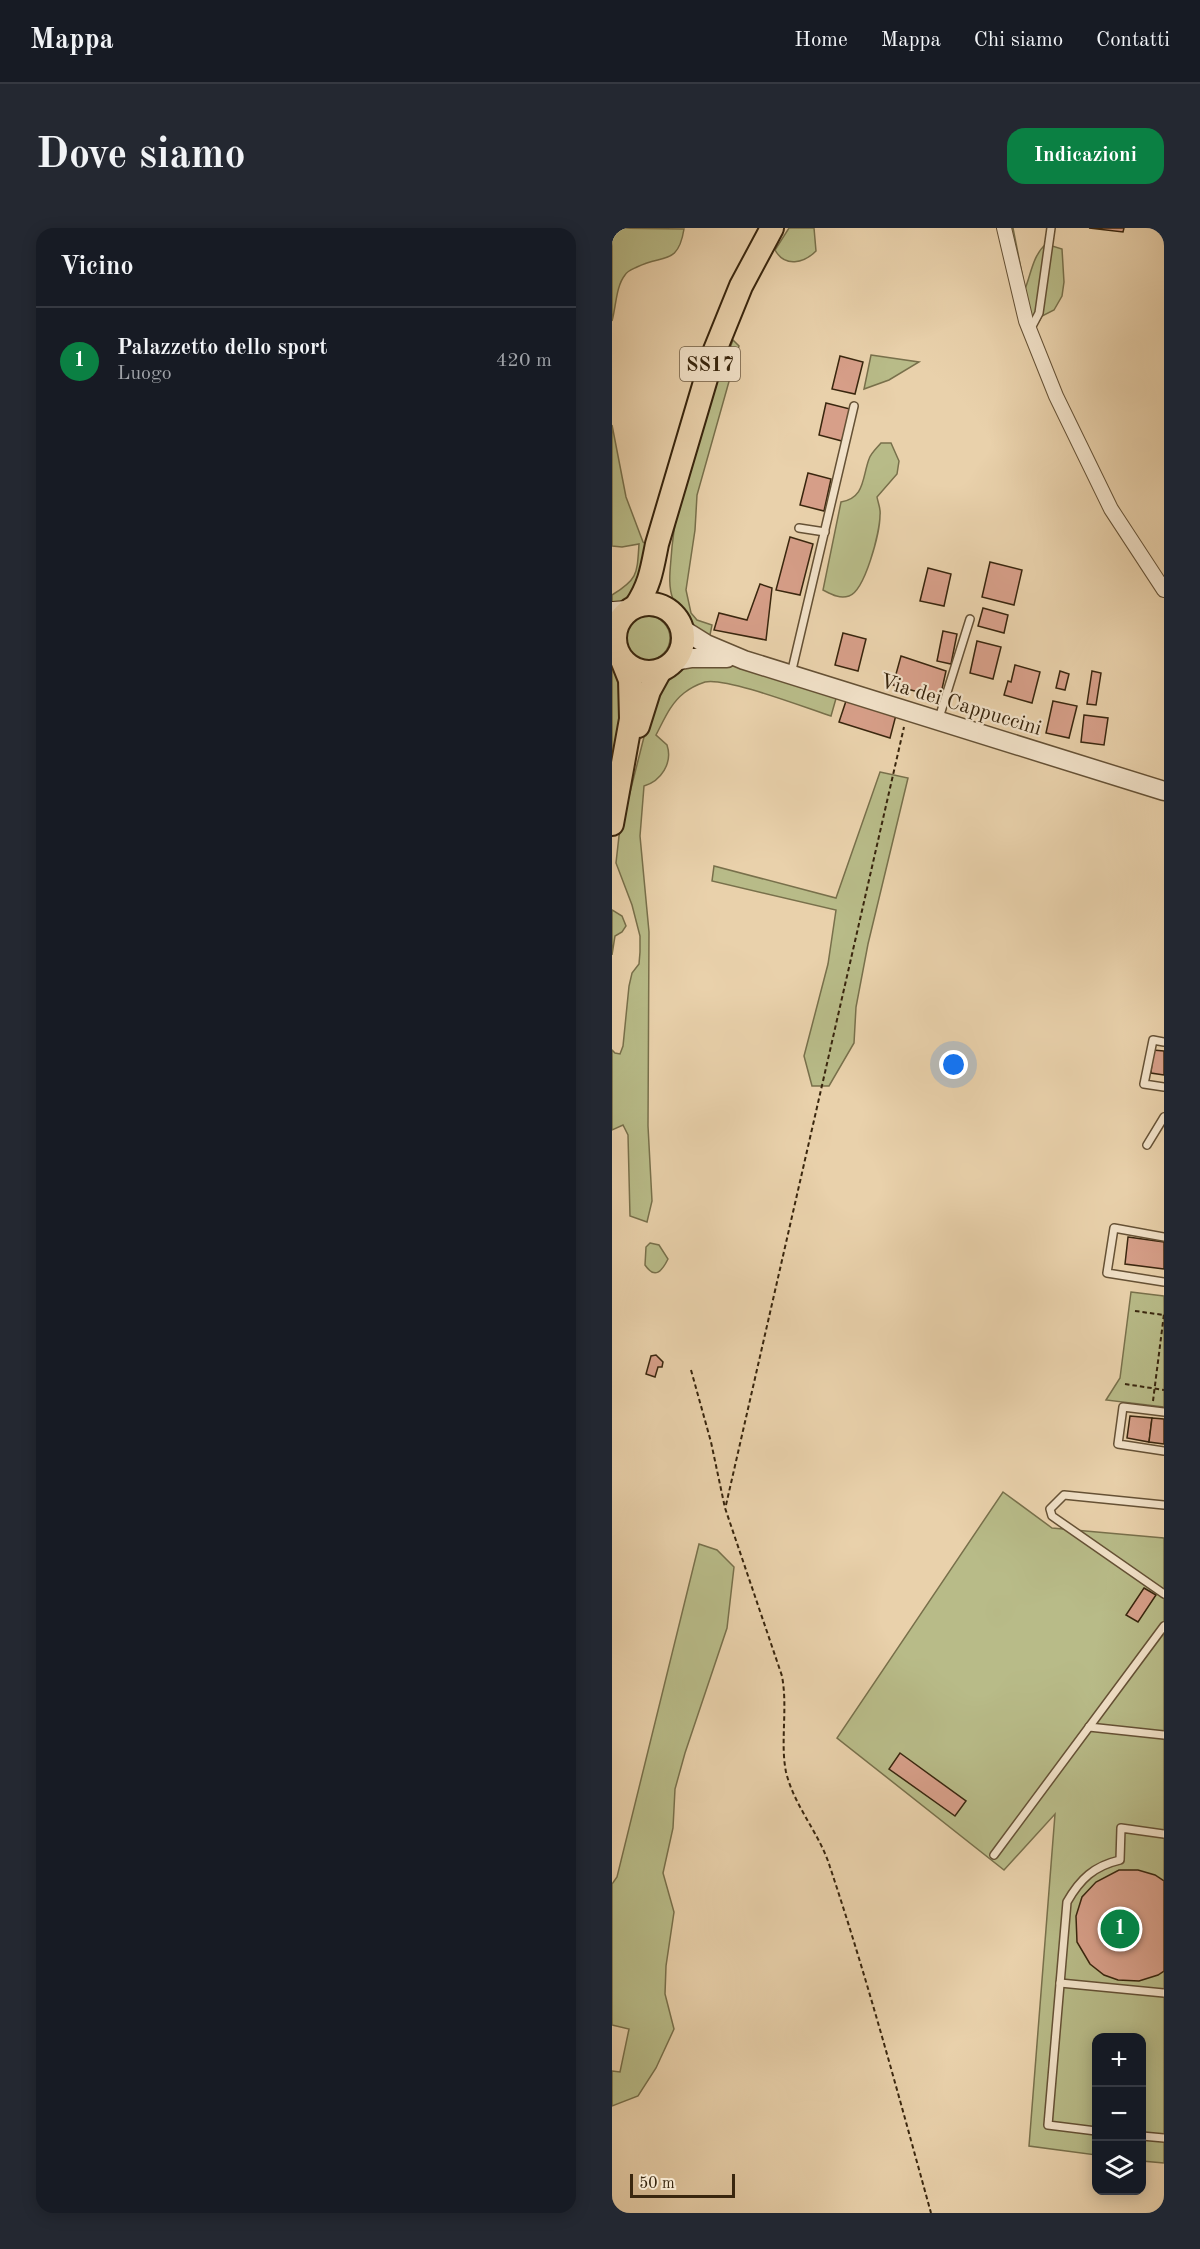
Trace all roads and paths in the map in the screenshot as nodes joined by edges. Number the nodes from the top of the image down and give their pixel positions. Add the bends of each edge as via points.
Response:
1 (772, 228) edge
2 (1004, 228) edge
3 (1051, 228) edge
4 (1030, 330) junction
5 (854, 406) dead end
6 (668, 508) junction
7 (799, 528) dead end
8 (825, 532) junction
9 (1164, 590) edge
10 (625, 610) edge
11 (669, 610) junction
12 (970, 619) dead end
13 (682, 629) junction
14 (617, 652) edge
15 (744, 660) junction
16 (668, 666) junction
17 (791, 675) junction
18 (907, 711) junction
19 (938, 721) junction
20 (623, 770) junction
21 (1164, 791) edge
22 (612, 824) edge
23 (1164, 1042) edge
24 (1164, 1087) edge
25 (1164, 1117) edge
26 (1147, 1145) dead end
27 (1164, 1237) edge
28 (1164, 1282) edge
29 (1135, 1311) dead end
30 (1164, 1314) edge
31 (691, 1370) dead end
32 (1125, 1384) dead end
33 (1154, 1388) junction
34 (1164, 1390) edge
35 (1151, 1410) junction
36 (1164, 1412) edge
37 (1164, 1451) edge
38 (1164, 1505) edge
39 (725, 1508) junction
40 (1164, 1594) edge
41 (1164, 1626) edge
42 (1089, 1727) junction
43 (1164, 1735) edge
44 (1164, 1834) edge
45 (994, 1855) dead end
46 (1060, 1983) junction
47 (1164, 1993) edge
48 (1092, 2131) edge
49 (1146, 2136) edge
50 (1164, 2138) edge
51 (931, 2213) edge

1 - 6 main road, SS17 via 741,286 713,355
2 - 4 street
3 - 4 lane via 1039,313
4 - 9 street via 1056,396 1111,509
5 - 8 lane
6 - 10 main road, SS17 via 646,590
6 - 11 main road, SS17 via 665,582
7 - 8 lane
8 - 17 lane
10 - 11 main road via 647,603
10 - 14 main road, SS17 via 615,630
11 - 13 main road, SS17
12 - 19 lane
13 - 15 street, Via dei Cappuccini
13 - 16 main road, SS17 via 681,652
14 - 16 main road via 630,667 640,671 650,673
14 - 20 main road, SS17 via 630,680 631,696
15 - 16 street, Via dei Cappuccini via 709,657
15 - 17 street, Via dei Cappuccini
16 - 20 main road, SS17 via 649,691
17 - 18 street, Via dei Cappuccini
18 - 19 street, Via dei Cappuccini
18 - 39 path
19 - 21 street, Via dei Cappuccini
20 - 22 main road, SS17
23 - 24 lane via 1153,1040 1144,1084
25 - 26 lane
27 - 28 lane via 1114,1228 1107,1273
29 - 30 path
30 - 33 path
31 - 39 path
32 - 33 path
33 - 34 path
33 - 35 path
35 - 36 lane
35 - 37 lane via 1123,1407 1118,1444
38 - 40 lane via 1064,1495 1050,1509 1052,1516
39 - 51 path via 782,1676 786,1772 829,1863
41 - 42 lane
42 - 43 lane
42 - 45 lane
44 - 46 lane via 1121,1828 1120,1860 1086,1874 1076,1885 1067,1902
46 - 47 lane
46 - 48 lane via 1048,2126
49 - 50 lane

